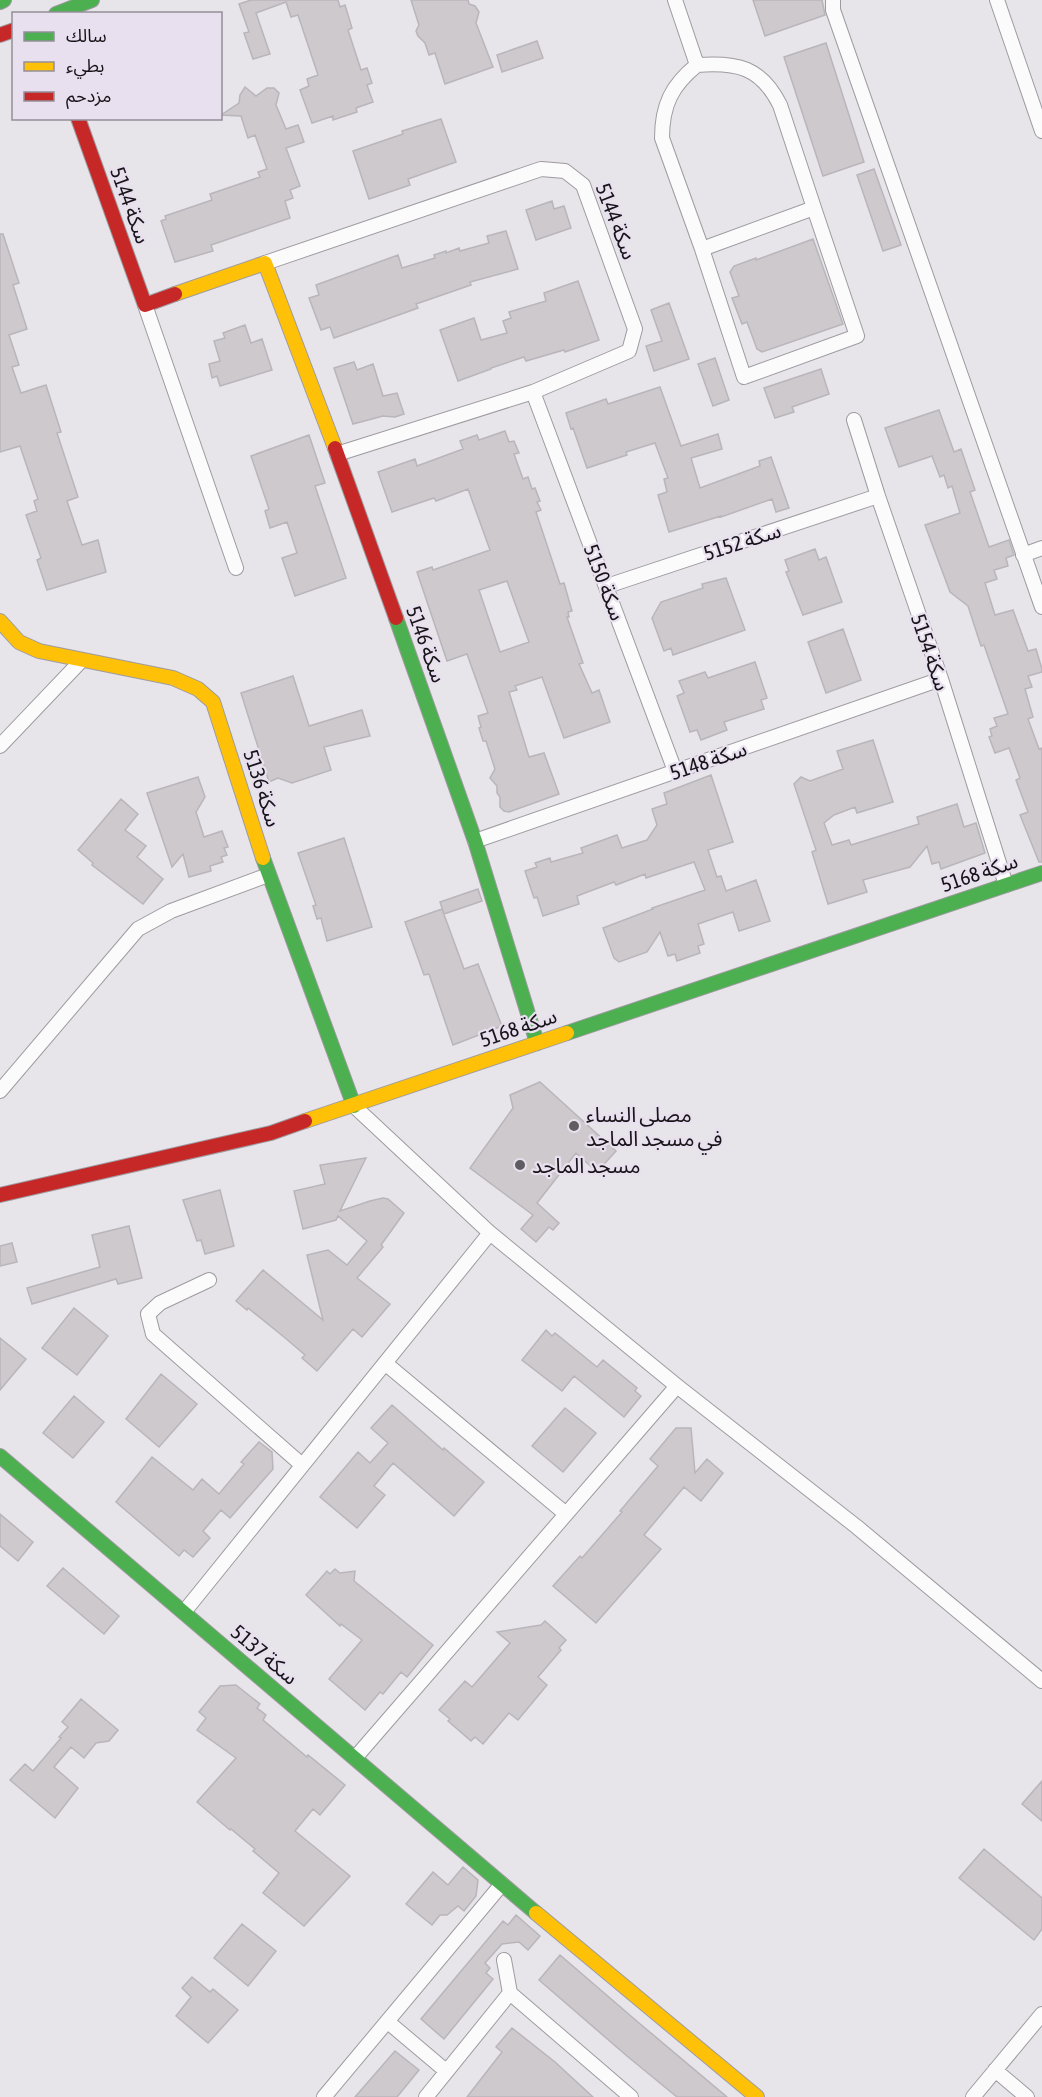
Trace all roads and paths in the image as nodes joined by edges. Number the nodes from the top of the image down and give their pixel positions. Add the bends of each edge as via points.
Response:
1 (4, 0) edge
2 (675, 0) edge
3 (833, 0) edge
4 (997, 0) edge
5 (0, 2) edge
6 (82, 6) edge
7 (62, 12) edge
8 (698, 65) junction
9 (79, 120) edge
10 (1042, 130) edge
11 (814, 208) junction
12 (702, 249) junction
13 (265, 263) junction
14 (145, 305) junction
15 (533, 392) junction
16 (854, 420) dead end
17 (338, 454) junction
18 (878, 496) junction
19 (1042, 548) edge
20 (1023, 555) junction
21 (236, 568) dead end
22 (607, 586) junction
23 (1042, 607) edge
24 (0, 621) edge
25 (81, 661) junction
26 (941, 679) junction
27 (0, 746) edge
28 (675, 771) junction
29 (475, 841) junction
30 (1042, 873) edge
31 (268, 875) junction
32 (1006, 885) junction
33 (537, 1043) junction
34 (0, 1091) edge
35 (354, 1106) junction
36 (0, 1195) edge
37 (490, 1233) junction
38 (209, 1280) dead end
39 (385, 1363) junction
40 (677, 1386) junction
41 (0, 1456) edge
42 (302, 1465) junction
43 (566, 1514) junction
44 (184, 1612) junction
45 (1042, 1681) edge
46 (355, 1758) junction
47 (502, 1884) junction
48 (504, 1960) dead end
49 (510, 1993) junction
50 (1042, 2014) edge
51 (388, 2022) junction
52 (995, 2070) junction
53 (446, 2071) junction
54 (324, 2097) edge
55 (426, 2097) edge
56 (631, 2097) edge
57 (757, 2097) edge
58 (973, 2097) edge
59 (1027, 2097) edge

1 - 5 street
2 - 8 street
3 - 20 street via 833,10
4 - 10 street
6 - 7 street
8 - 11 street via 724,63 750,70 772,90
8 - 12 street via 681,78 668,99 662,138
9 - 14 street, سكة 5144
11 - 12 street
11 - 12 street via 857,336 744,377
13 - 14 street, سكة 5144
13 - 15 street, سكة 5144 via 541,169 565,171 583,185 635,329 629,351
13 - 17 street, سكة 5146
14 - 21 street, سكة 5144
15 - 17 street, سكة 5144
15 - 22 street, سكة 5150
16 - 18 street, سكة 5154
17 - 29 street, سكة 5146
18 - 22 street, سكة 5152
18 - 26 street, سكة 5154
19 - 20 street
20 - 23 street
22 - 28 street, سكة 5150
24 - 25 street, سكة 5136 via 19,642
25 - 27 street
25 - 31 street, سكة 5136 via 173,678 198,688 213,702
26 - 28 street, سكة 5148
26 - 32 street, سكة 5154
28 - 29 street, سكة 5148
29 - 33 street, سكة 5146
30 - 32 street, سكة 5168
31 - 34 street via 171,911 138,929
31 - 35 street, سكة 5136
32 - 33 street, سكة 5168
33 - 35 street, سكة 5168
35 - 36 street, سكة 5168 via 271,1133
35 - 37 street
37 - 39 street
37 - 40 street
38 - 42 street via 160,1303 148,1314 153,1334
39 - 42 street
39 - 43 street
40 - 43 street
40 - 45 street via 857,1527
41 - 44 street, سكة 5137
42 - 44 street
43 - 46 street
44 - 46 street, سكة 5137
46 - 47 street, سكة 5137
47 - 51 street
47 - 57 street, سكة 5137
48 - 49 street
49 - 53 street
49 - 56 street
50 - 52 street
51 - 53 street
51 - 54 street
52 - 58 street
52 - 59 street
53 - 55 street

